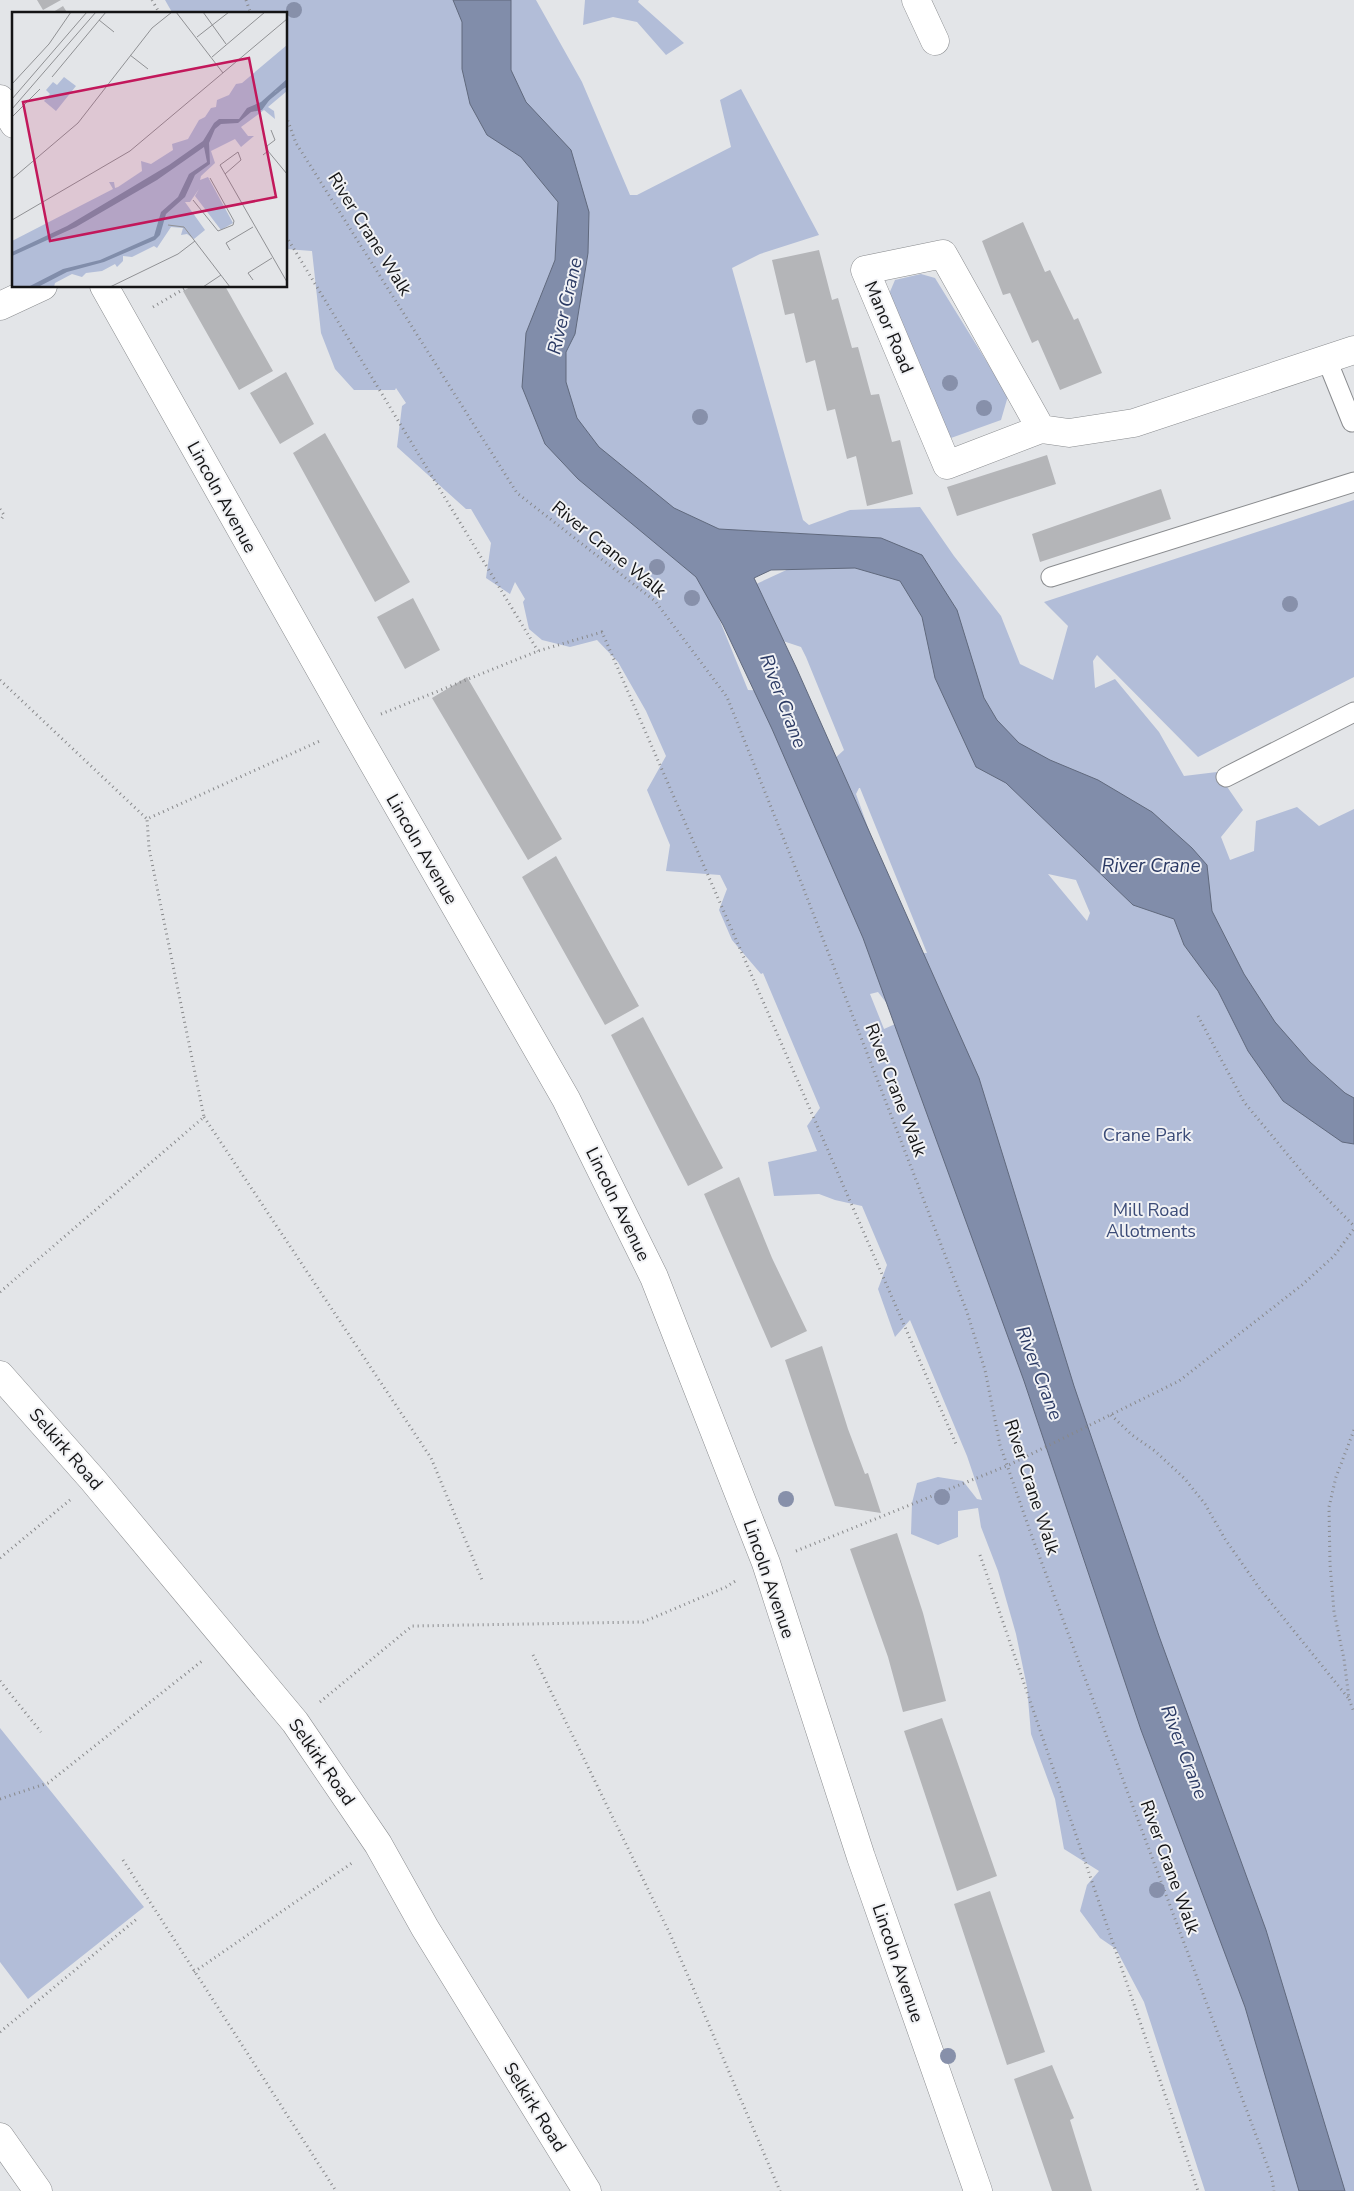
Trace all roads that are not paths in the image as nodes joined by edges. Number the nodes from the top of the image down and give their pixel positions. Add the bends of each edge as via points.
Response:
1 (916, 0) edge
2 (934, 41) dead end
3 (0, 99) edge
4 (12, 120) edge
5 (39, 288) edge
6 (105, 288) edge
7 (0, 306) edge
8 (1354, 350) edge
9 (1327, 360) junction
10 (1352, 422) dead end
11 (1042, 428) junction
12 (1354, 482) edge
13 (1051, 577) dead end
14 (1354, 712) edge
15 (1226, 777) dead end
16 (0, 1375) edge
17 (0, 2137) edge
18 (38, 2191) edge
19 (587, 2191) edge
20 (978, 2191) edge

1 - 2 street
3 - 4 street
5 - 7 street
6 - 20 street, Lincoln Avenue via 566,1098 646,1259 766,1563 861,1857
8 - 9 street
9 - 10 lane
9 - 11 street via 1134,423 1069,433
11 - 11 street, Manor Road via 943,254 865,270 947,465
12 - 13 lane
14 - 15 lane
16 - 19 street, Selkirk Road via 93,1480 295,1722 378,1844 425,1928
17 - 18 street

